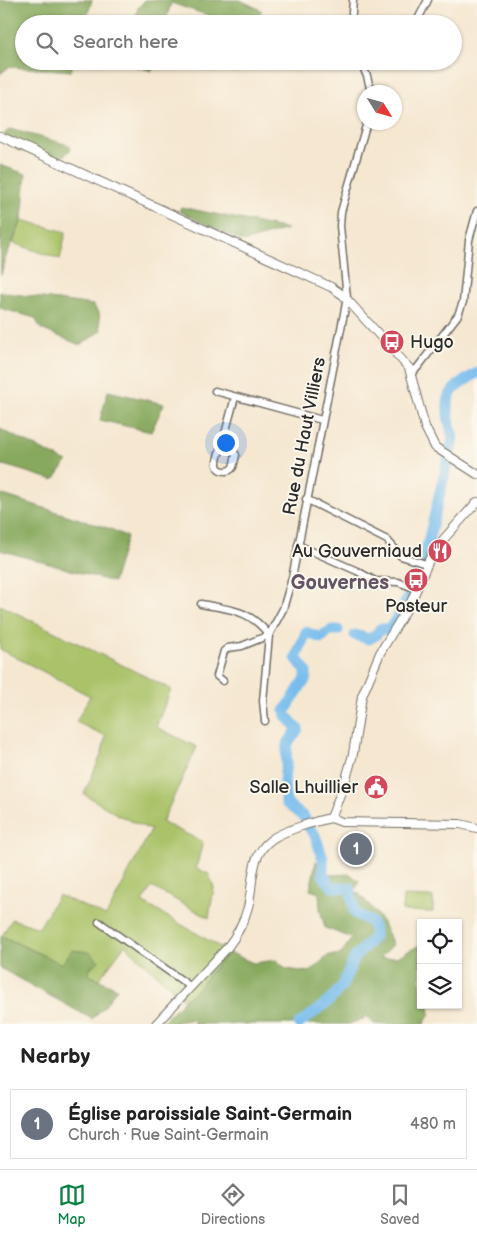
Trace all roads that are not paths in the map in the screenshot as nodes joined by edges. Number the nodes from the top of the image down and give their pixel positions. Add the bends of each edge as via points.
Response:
1 (353, 0) edge
2 (428, 0) edge
3 (352, 15) edge
4 (420, 15) edge
5 (364, 70) edge
6 (369, 85) edge
7 (365, 130) edge
8 (0, 136) edge
9 (477, 211) edge
10 (347, 298) junction
11 (411, 374) junction
12 (215, 391) dead end
13 (234, 396) junction
14 (322, 420) junction
15 (222, 446) dead end
16 (477, 474) edge
17 (306, 499) junction
18 (477, 502) edge
19 (298, 545) junction
20 (422, 563) junction
21 (413, 588) junction
22 (201, 604) dead end
23 (269, 635) junction
24 (223, 681) dead end
25 (265, 720) dead end
26 (330, 818) junction
27 (477, 828) edge
28 (99, 922) dead end
29 (190, 987) junction
30 (156, 1024) edge

1 - 3 street
2 - 4 street
5 - 6 street
7 - 10 street, Rue du Haut Villiers via 340,226
8 - 10 street via 331,287
9 - 11 street via 469,240 463,302 458,315
10 - 11 street
10 - 14 street, Rue du Haut Villiers
11 - 16 street via 421,416 435,447
12 - 13 street
13 - 14 street
13 - 15 street
14 - 17 street, Rue du Haut Villiers
17 - 19 street, Rue du Haut Villiers
17 - 20 street via 387,540 400,556
18 - 20 street
19 - 21 street via 375,582 398,582
19 - 23 street, Rue du Haut Villiers via 283,609
20 - 21 street
21 - 26 street via 406,612 380,652 370,676 361,702 346,779
22 - 23 street via 247,615 260,623
23 - 24 street via 224,651 217,676
23 - 25 street via 263,701
26 - 27 street via 342,822 460,824
26 - 29 street via 279,835 263,848 253,867 249,904 242,926 227,948
28 - 29 street
29 - 30 street

